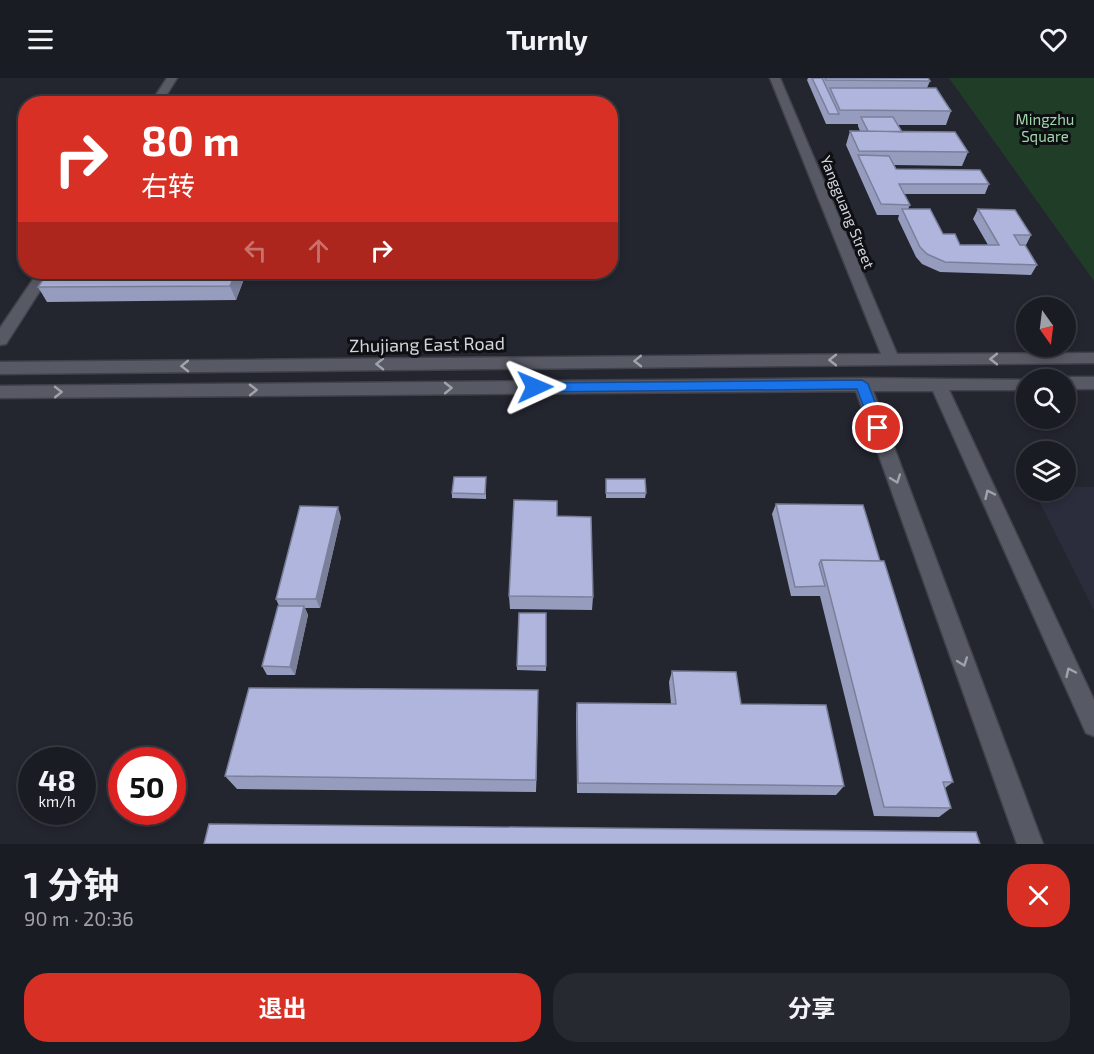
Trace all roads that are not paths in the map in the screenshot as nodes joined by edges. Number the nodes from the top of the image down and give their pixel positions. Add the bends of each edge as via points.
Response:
1 (172, 78) edge
2 (775, 78) edge
3 (160, 96) edge
4 (40, 279) edge
5 (0, 340) edge
6 (1094, 358) edge
7 (891, 360) junction
8 (0, 368) edge
9 (1076, 383) edge
10 (1094, 383) edge
11 (862, 384) junction
12 (938, 384) junction
13 (1016, 384) edge
14 (0, 392) edge
15 (1094, 725) edge
16 (1030, 844) edge

1 - 3 main road
2 - 7 main road, Yangguang Street
4 - 5 main road
6 -> 7 main road, Zhujiang East Road
7 -> 8 main road, Zhujiang East Road
9 - 10 main road
11 - 12 main road
14 -> 11 main road
11 -> 16 main road
12 - 13 main road
15 -> 12 main road

